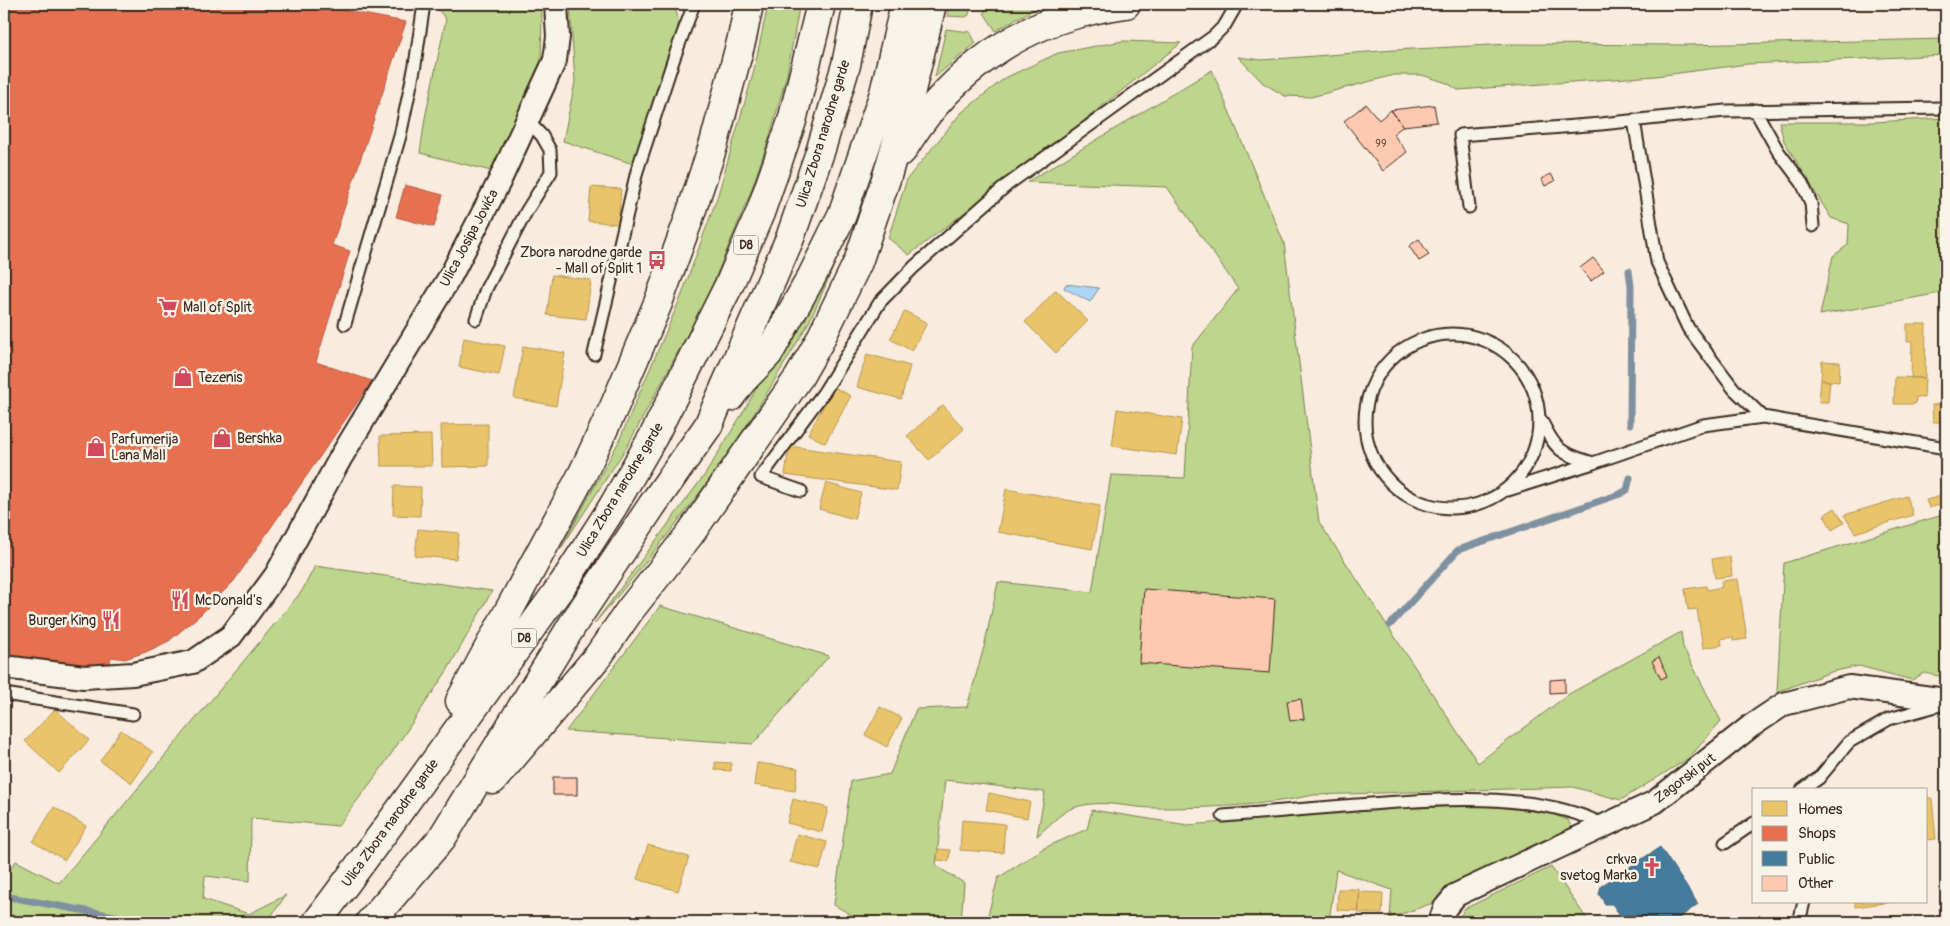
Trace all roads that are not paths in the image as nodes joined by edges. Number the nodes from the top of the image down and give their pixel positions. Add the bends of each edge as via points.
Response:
1 (424, 4) edge
2 (556, 4) edge
3 (694, 4) edge
4 (749, 4) edge
5 (821, 4) edge
6 (858, 4) edge
7 (905, 4) edge
8 (932, 4) edge
9 (1126, 4) edge
10 (1237, 4) edge
11 (1946, 108) edge
12 (1755, 110) junction
13 (527, 120) junction
14 (1634, 120) junction
15 (887, 176) junction
16 (1469, 207) dead end
17 (1813, 226) dead end
18 (476, 319) dead end
19 (345, 324) dead end
20 (594, 354) dead end
21 (1763, 417) junction
22 (1541, 420) junction
23 (708, 426) junction
24 (1946, 448) edge
25 (1594, 463) junction
26 (1506, 490) junction
27 (801, 491) dead end
28 (4, 667) edge
29 (4, 694) edge
30 (1946, 702) edge
31 (133, 714) dead end
32 (1805, 788) edge
33 (1223, 816) dead end
34 (1752, 824) edge
35 (1606, 826) junction
36 (384, 832) junction
37 (442, 838) junction
38 (1725, 843) dead end
39 (1804, 904) edge
40 (317, 922) edge
41 (370, 922) edge
42 (1440, 922) edge
43 (1799, 922) edge

1 - 19 lane via 400,136
2 - 13 street, Ulica Josipa Jovića via 558,37 555,60
3 - 20 lane via 637,171
4 - 36 highway via 733,76 687,224 614,407 582,475 474,677
5 - 36 highway, Ulica Zbora narodne garde / D8 via 792,121 760,213 730,283 653,437 563,584
6 - 23 highway, Ulica Zbora narodne garde / D8 via 846,65 790,238
7 - 23 highway via 884,93 842,215 769,353
8 - 15 highway
9 - 15 highway via 1053,22 994,50 938,102 912,134
10 - 27 lane via 1226,25 1214,36 1007,185 914,267 880,302 824,392 761,478
11 - 12 lane
12 - 14 lane
12 - 17 lane via 1778,151 1802,183 1811,203
13 - 18 lane via 550,150 551,172 486,289
13 - 28 street, Ulica Josipa Jovića via 451,275 341,457 276,575 231,636 193,662 123,667 84,677
14 - 16 lane via 1460,135
14 - 21 lane via 1657,262 1688,328 1734,389
15 - 37 highway via 858,262 836,311 798,377 690,534 630,610 600,655
21 - 24 lane
21 - 25 lane via 1703,425
22 - 25 lane via 1552,443 1568,456
22 - 26 lane via 1537,446 1525,471
22 - 26 lane via 1536,391 1521,365 1499,346 1472,335 1442,333 1414,341 1390,358 1373,382 1364,411 1366,440 1377,467 1396,489 1422,503 1451,509 1480,504
23 - 37 highway, Ulica Zbora narodne garde / D8 via 573,624
25 - 26 lane
29 - 31 lane
30 - 32 lane via 1889,720 1849,742 1819,778
30 - 35 street, Zagorski put via 1849,687 1784,704 1655,802
33 - 35 lane via 1386,803 1492,800 1586,815
34 - 38 lane
35 - 42 street, Zagorski put via 1456,895 1445,908
36 - 40 highway, Ulica Zbora narodne garde / D8
37 - 41 highway, Ulica Zbora narodne garde / D8
39 - 43 lane

